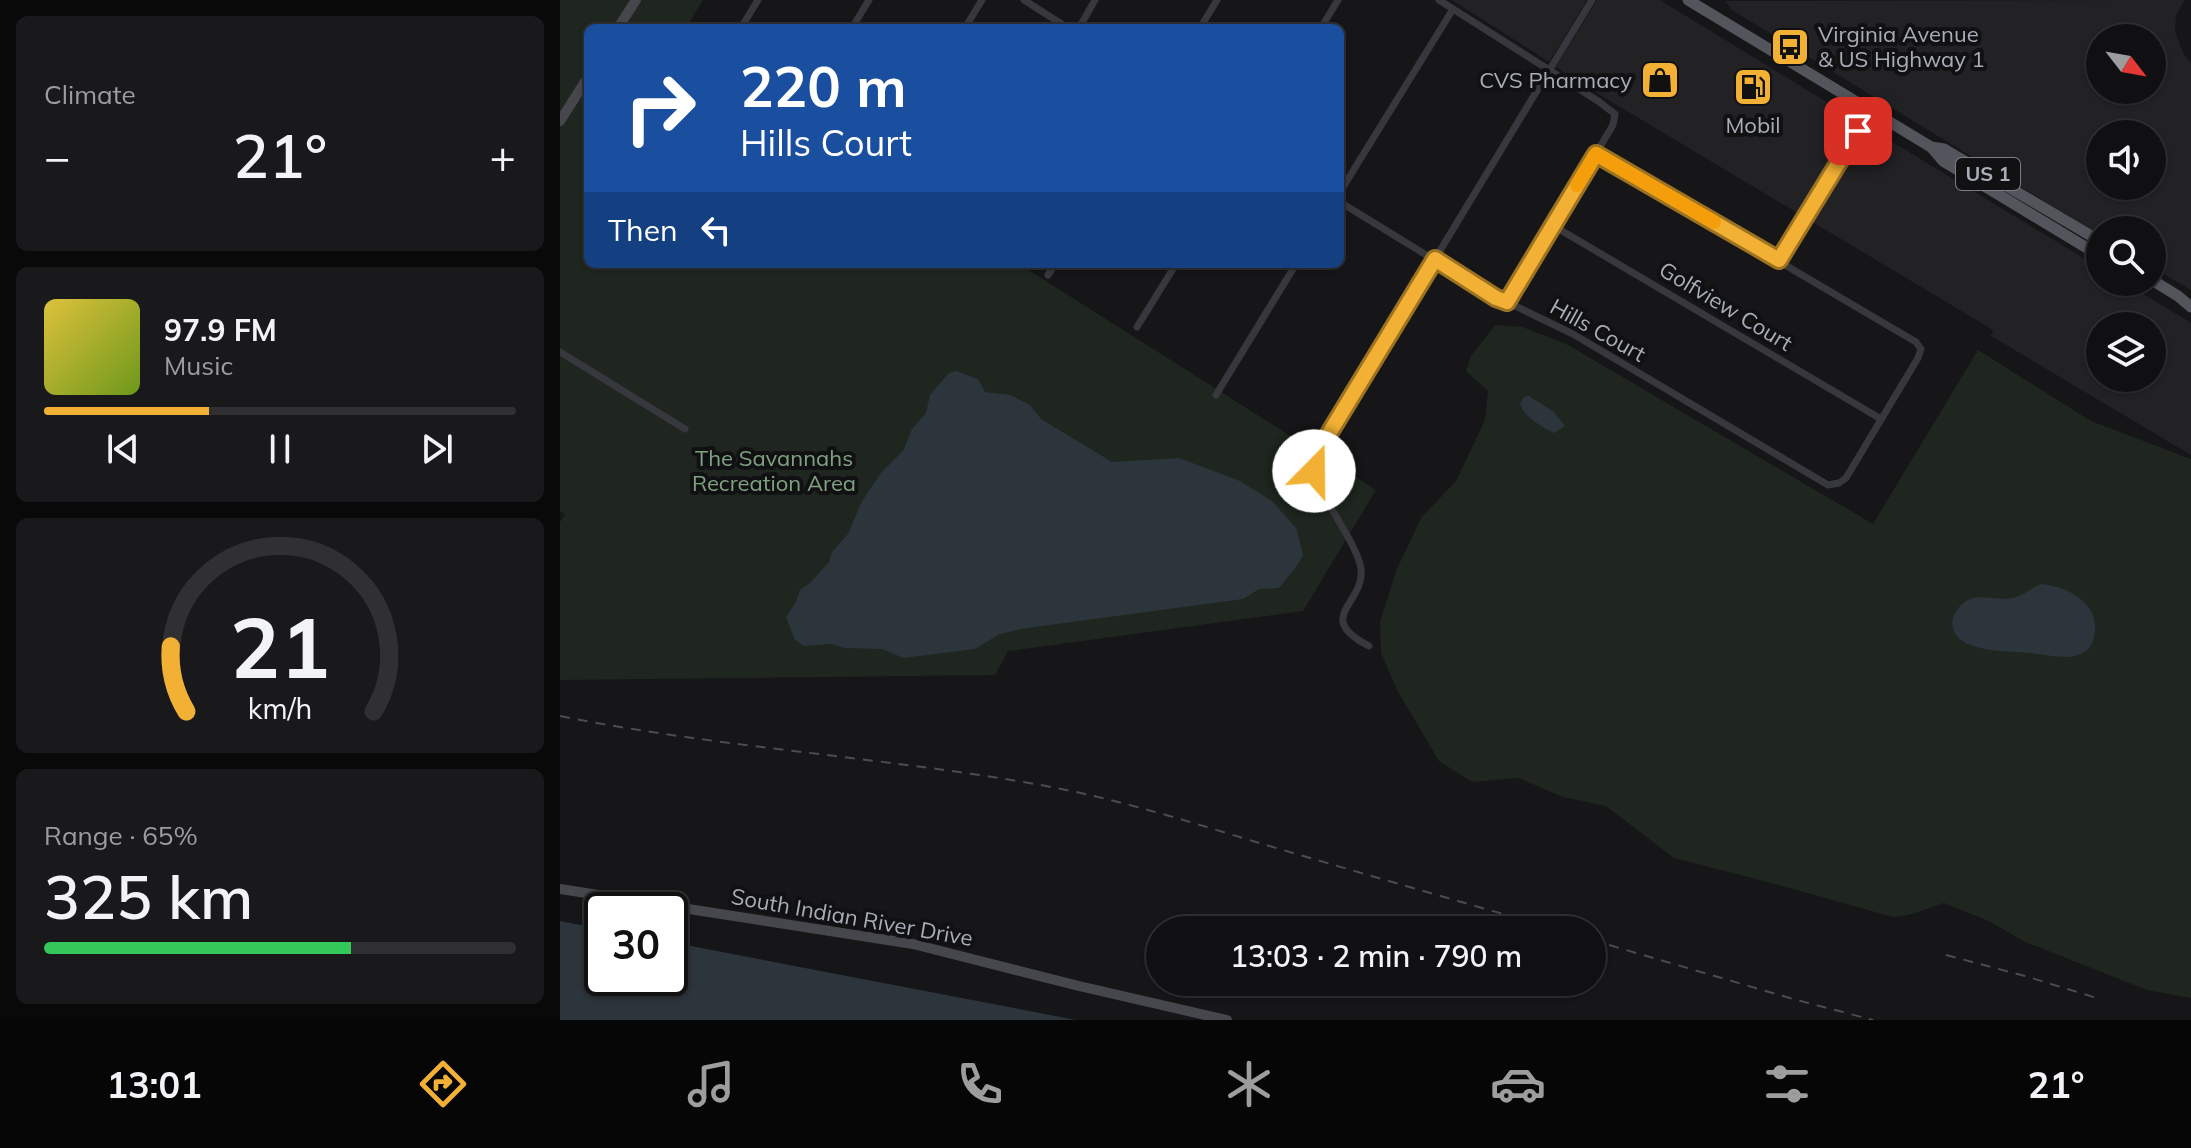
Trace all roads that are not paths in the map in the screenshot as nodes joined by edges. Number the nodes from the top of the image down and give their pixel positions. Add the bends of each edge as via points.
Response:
1 (636, 0) edge
2 (758, 0) edge
3 (869, 0) edge
4 (982, 0) edge
5 (1024, 0) edge
6 (1095, 0) edge
7 (1217, 0) edge
8 (1338, 0) edge
9 (1439, 0) edge
10 (1592, 0) edge
11 (1688, 0) edge
12 (1706, 5) edge
13 (1453, 9) junction
14 (621, 24) edge
15 (743, 24) edge
16 (854, 24) edge
17 (967, 24) edge
18 (1062, 24) edge
19 (1081, 24) edge
20 (1202, 24) edge
21 (1323, 24) edge
22 (1549, 70) junction
23 (584, 83) edge
24 (1871, 111) junction
25 (560, 121) edge
26 (1596, 154) junction
27 (1344, 186) edge
28 (1344, 204) edge
29 (1552, 225) junction
30 (2086, 247) edge
31 (1435, 259) junction
32 (1779, 260) junction
33 (1052, 268) edge
34 (1174, 268) edge
35 (1294, 268) edge
36 (1048, 275) dead end
37 (2166, 289) edge
38 (2178, 296) junction
39 (2191, 300) edge
40 (1507, 302) junction
41 (2191, 307) edge
42 (1137, 327) dead end
43 (560, 352) edge
44 (1216, 395) dead end
45 (1881, 419) junction
46 (685, 429) dead end
47 (1369, 646) dead end
48 (560, 889) edge
49 (1227, 1020) edge

1 - 14 main road
2 - 15 street
3 - 16 street
4 - 17 street
5 - 18 street
6 - 19 street
7 - 20 street
8 - 21 street
9 - 13 street
10 - 22 street
11 - 12 main road, US 1
12 - 24 main road, US 1
13 - 22 street
13 - 27 street
22 - 26 street via 1615,114
22 - 31 street
23 - 25 main road
24 - 30 main road, US 1
24 - 32 street
26 - 29 street
26 - 32 street
28 - 31 street, Hills Court
29 - 40 street
29 - 45 street, Golfview Court
31 - 40 street, Hills Court
31 - 47 street via 1314,471 1361,569 1359,585 1342,614 1344,624 1349,634
32 - 45 street via 1921,349
33 - 36 street
34 - 42 street
35 - 44 street
37 - 38 main road
38 - 39 main road
38 - 41 main road
40 - 45 street, Hills Court via 1573,334 1828,485 1846,478
43 - 46 street
48 - 49 main road, South Indian River Drive via 913,944

